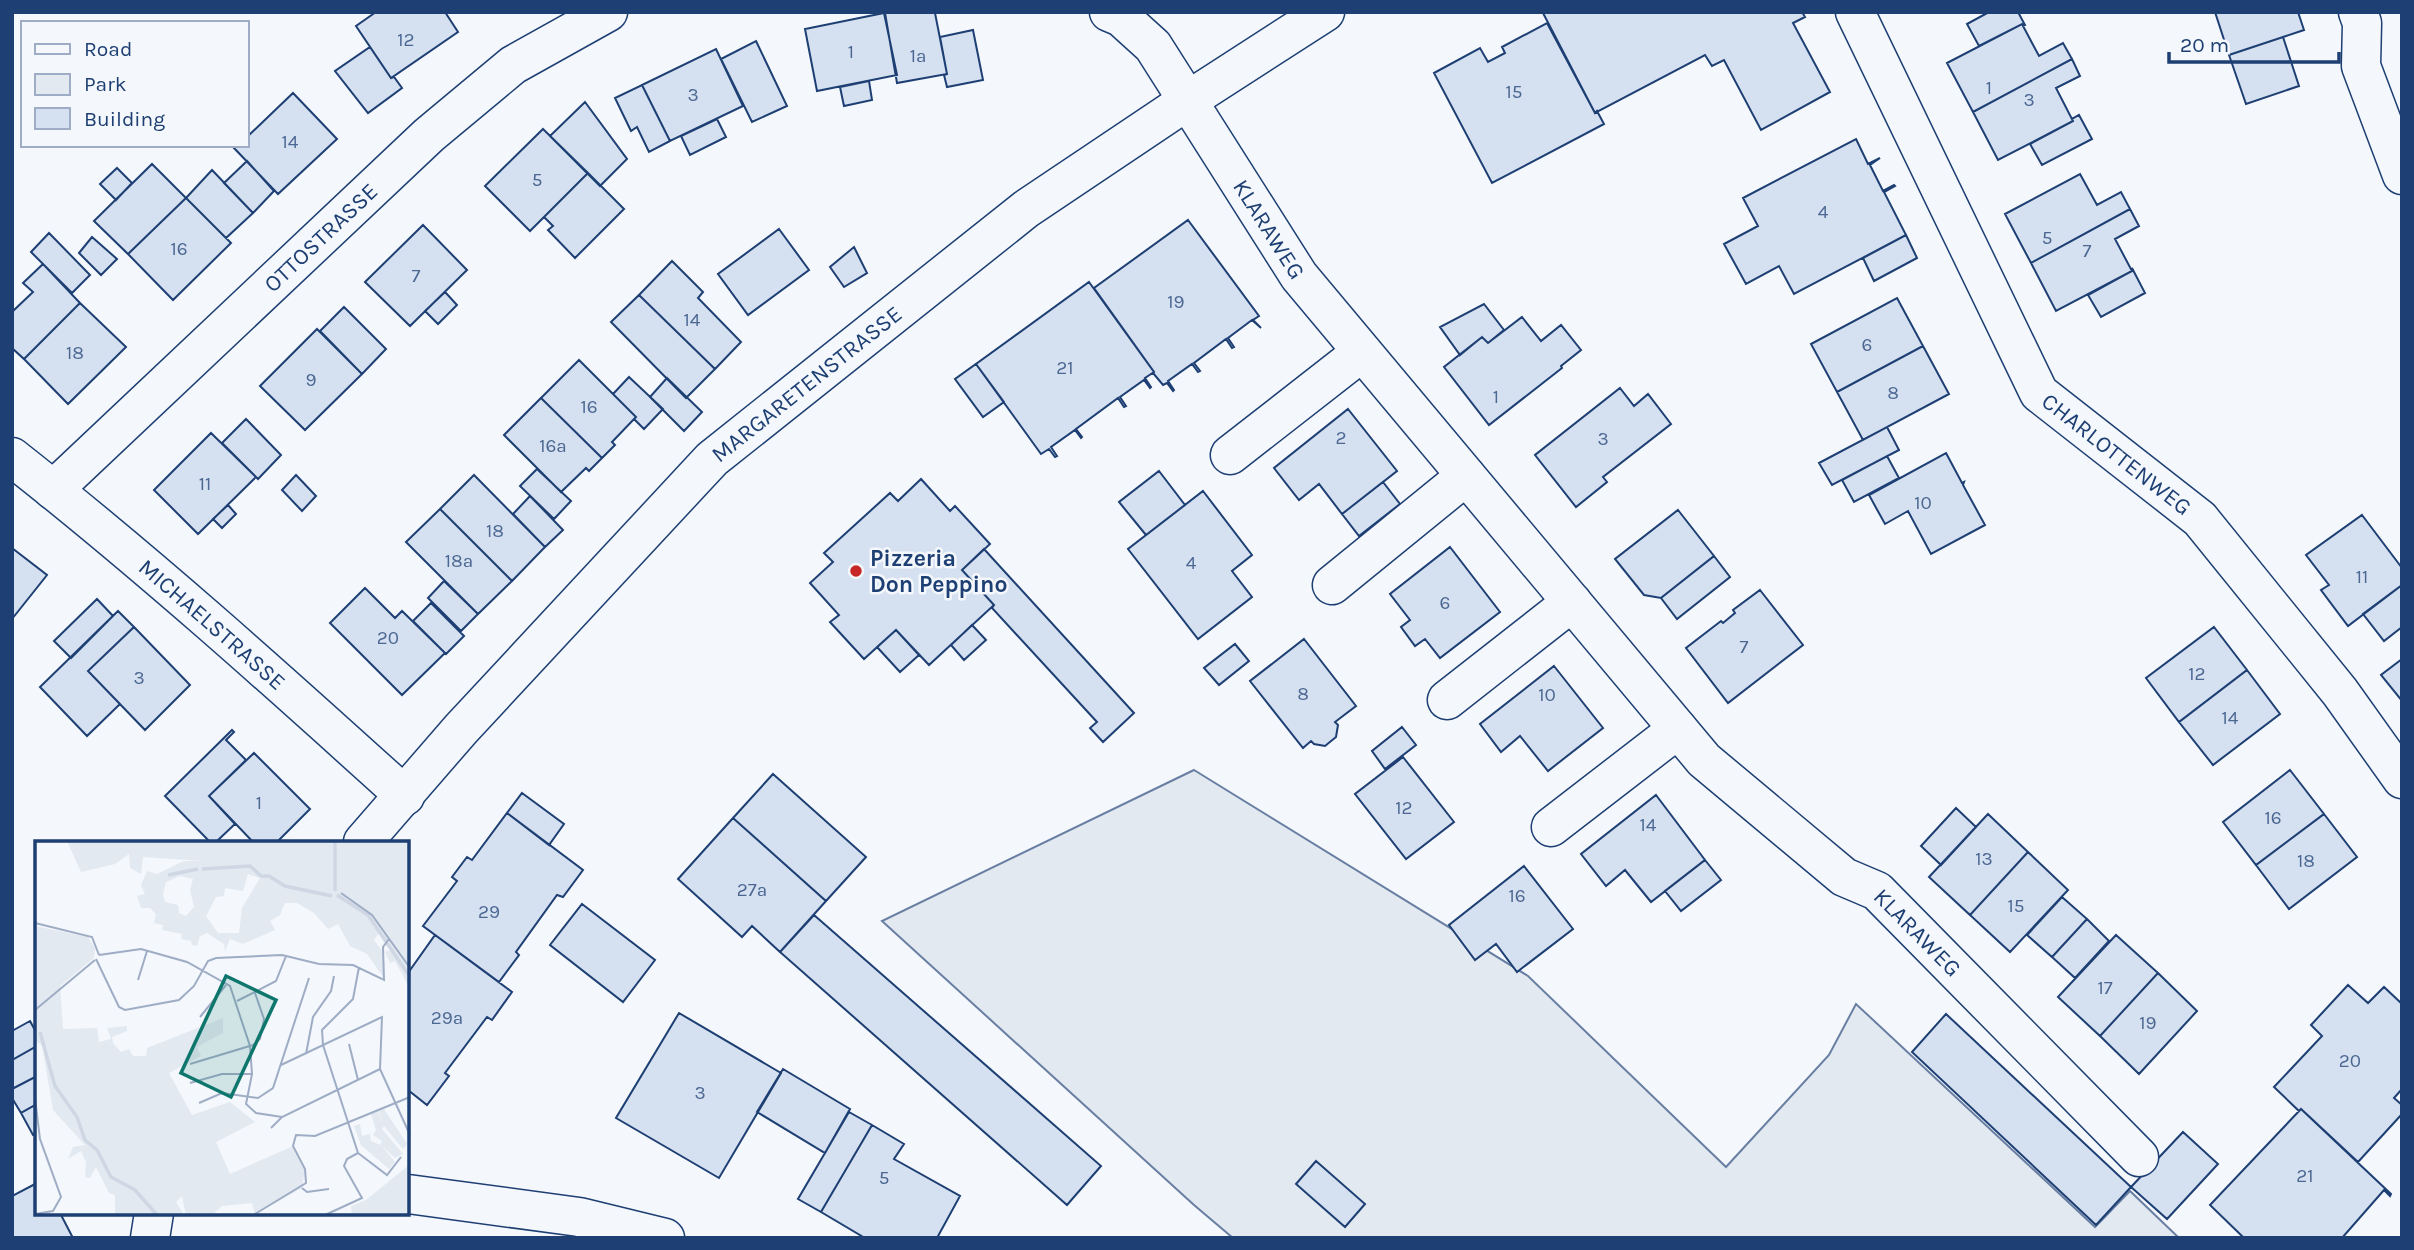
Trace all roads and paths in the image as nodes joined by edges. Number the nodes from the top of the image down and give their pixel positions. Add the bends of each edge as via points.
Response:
1 (608, 12) edge
2 (1109, 12) edge
3 (1325, 12) edge
4 (1855, 12) edge
5 (2358, 12) edge
6 (1187, 101) junction
7 (2402, 175) edge
8 (1362, 352) junction
9 (1230, 455) dead end
10 (12, 457) edge
11 (1466, 476) junction
12 (53, 490) junction
13 (1332, 585) dead end
14 (1572, 602) junction
15 (1447, 700) dead end
16 (1678, 729) junction
17 (2402, 779) edge
18 (405, 796) junction
19 (1551, 827) dead end
20 (364, 841) edge
21 (2138, 1157) dead end
22 (410, 1195) edge
23 (154, 1215) edge
24 (150, 1238) edge
25 (665, 1238) edge

1 - 12 street, OTTOSTRASSE via 513,65 429,135
2 - 6 street via 1153,46
3 - 6 street, MARGARETENSTRASSE
4 - 17 street, CHARLOTTENWEG via 2039,393 2200,519 2340,692
5 - 7 street via 2361,65
6 - 8 street, KLARAWEG via 1299,276
6 - 18 street, MARGARETENSTRASSE via 1026,209 712,459 461,729
8 - 9 street
8 - 11 street, KLARAWEG
10 - 12 street, MICHAELSTRASSE
11 - 13 street
11 - 14 street, KLARAWEG
12 - 18 street, MICHAELSTRASSE
14 - 15 street
14 - 16 street, KLARAWEG
16 - 19 street
16 - 21 street, KLARAWEG via 1704,760 1844,877 1877,891
18 - 20 street, MARGARETENSTRASSE
22 - 25 street via 579,1217
23 - 24 street

